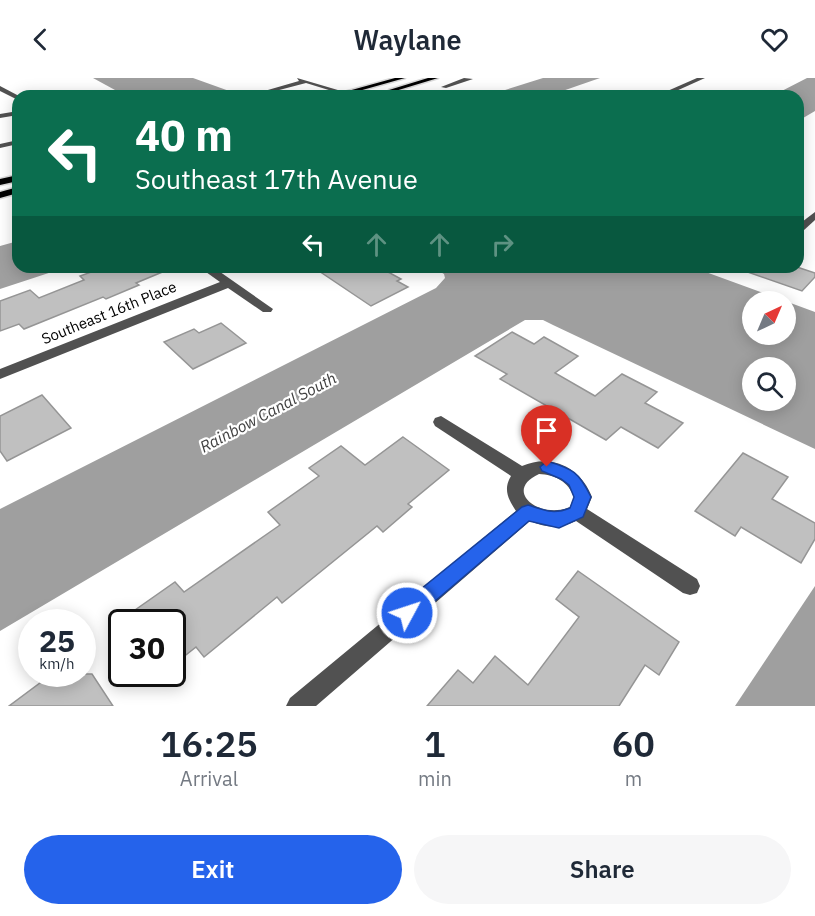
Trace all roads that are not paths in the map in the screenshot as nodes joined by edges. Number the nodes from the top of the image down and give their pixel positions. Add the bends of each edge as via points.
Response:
1 (402, 78) edge
2 (435, 78) edge
3 (470, 78) edge
4 (702, 78) edge
5 (281, 82) dead end
6 (294, 82) edge
7 (444, 87) dead end
8 (269, 90) edge
9 (332, 90) edge
10 (358, 90) edge
11 (391, 90) edge
12 (673, 90) edge
13 (815, 214) edge
14 (804, 224) edge
15 (215, 273) edge
16 (229, 283) junction
17 (267, 309) dead end
18 (0, 374) edge
19 (441, 422) dead end
20 (520, 474) junction
21 (528, 512) junction
22 (577, 513) junction
23 (690, 586) dead end
24 (298, 706) edge

1 - 10 main road
2 - 11 main road
3 - 7 street
4 - 12 street
5 - 6 street
6 - 8 street
6 - 9 street via 308,81
13 - 14 street
15 - 16 street
16 - 17 street
16 - 18 street, Southeast 16th Place
19 - 20 street
20 - 21 street via 514,488 520,505
20 - 22 street via 547,467 567,474 583,497
21 - 22 street via 559,520
21 - 24 street
22 - 23 street

